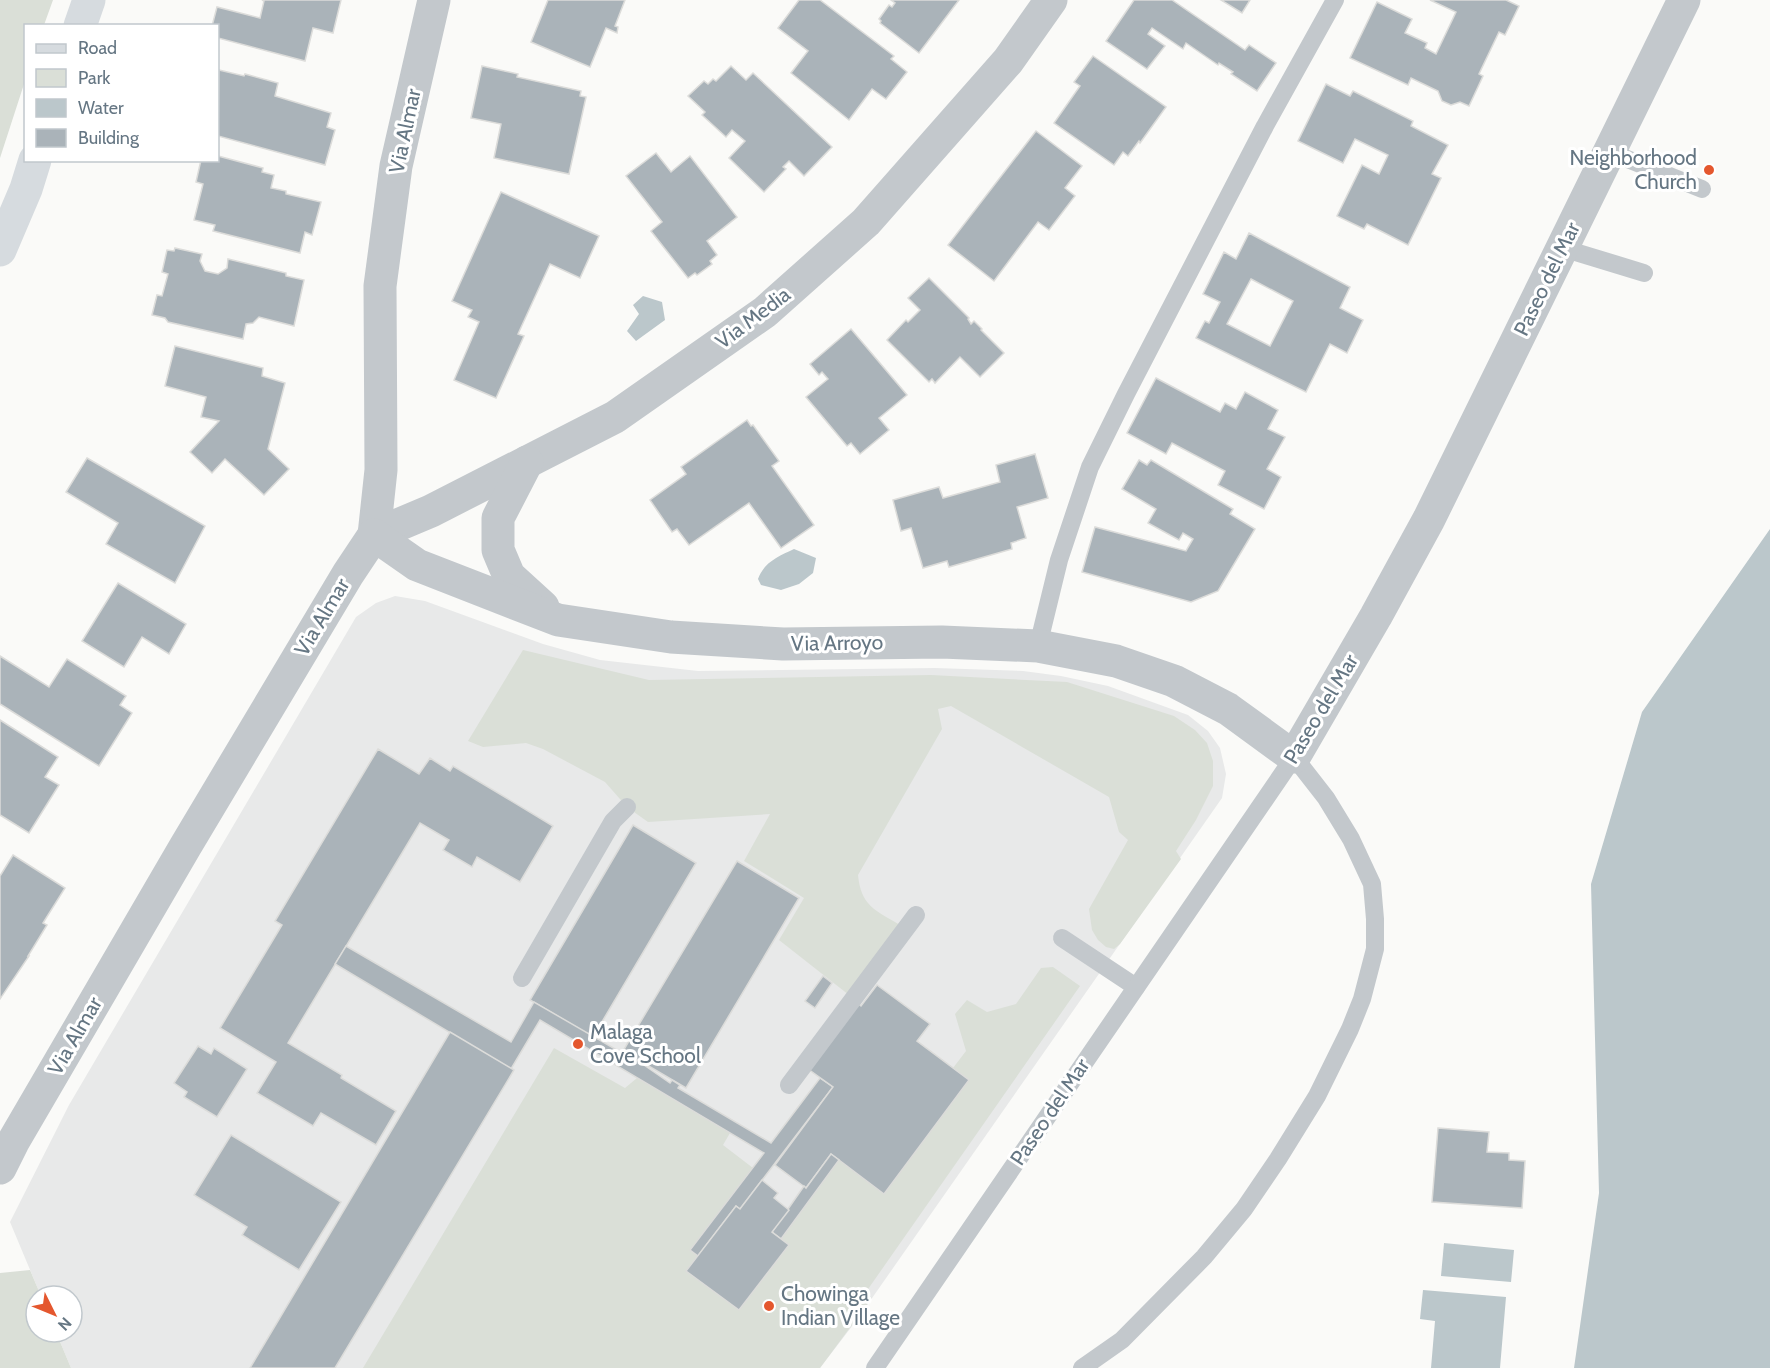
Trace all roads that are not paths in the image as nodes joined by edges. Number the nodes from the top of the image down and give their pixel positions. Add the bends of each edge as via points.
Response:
1 (89, 0) edge
2 (434, 0) edge
3 (1051, 0) edge
4 (1335, 0) edge
5 (1684, 0) edge
6 (81, 24) edge
7 (1610, 152) junction
8 (35, 162) edge
9 (1702, 189) dead end
10 (1562, 248) junction
11 (0, 250) edge
12 (1644, 273) dead end
13 (527, 462) junction
14 (374, 535) junction
15 (558, 620) junction
16 (1038, 646) junction
17 (1294, 757) junction
18 (627, 807) dead end
19 (916, 915) dead end
20 (1062, 938) dead end
21 (522, 978) dead end
22 (1136, 987) junction
23 (789, 1085) dead end
24 (0, 1168) edge
25 (875, 1368) edge
26 (1082, 1368) edge

1 - 6 main road
2 - 14 street, Via Almar via 396,166 380,286 381,470
3 - 13 street, Via Media via 1008,61 866,222 765,312 615,417
4 - 16 lane via 1259,136 1090,467 1059,560
5 - 7 street, Paseo del Mar
7 - 9 lane
7 - 10 street, Paseo del Mar
8 - 11 main road
10 - 12 lane
10 - 17 street, Paseo del Mar via 1429,519
13 - 14 street, Via Media via 432,511
13 - 15 street via 498,518 498,550 509,576
14 - 15 street, Via Arroyo via 417,565
14 - 24 street, Via Almar via 185,847
15 - 16 street, Via Arroyo via 671,637 772,643
16 - 17 street, Via Arroyo via 1116,661 1174,681 1228,709
17 - 22 lane, Paseo del Mar
17 - 26 lane via 1352,839 1372,884 1375,949 1362,999 1317,1096 1244,1209 1204,1257 1122,1340
18 - 21 lane via 614,820
19 - 23 lane
20 - 22 lane
22 - 25 lane, Paseo del Mar

